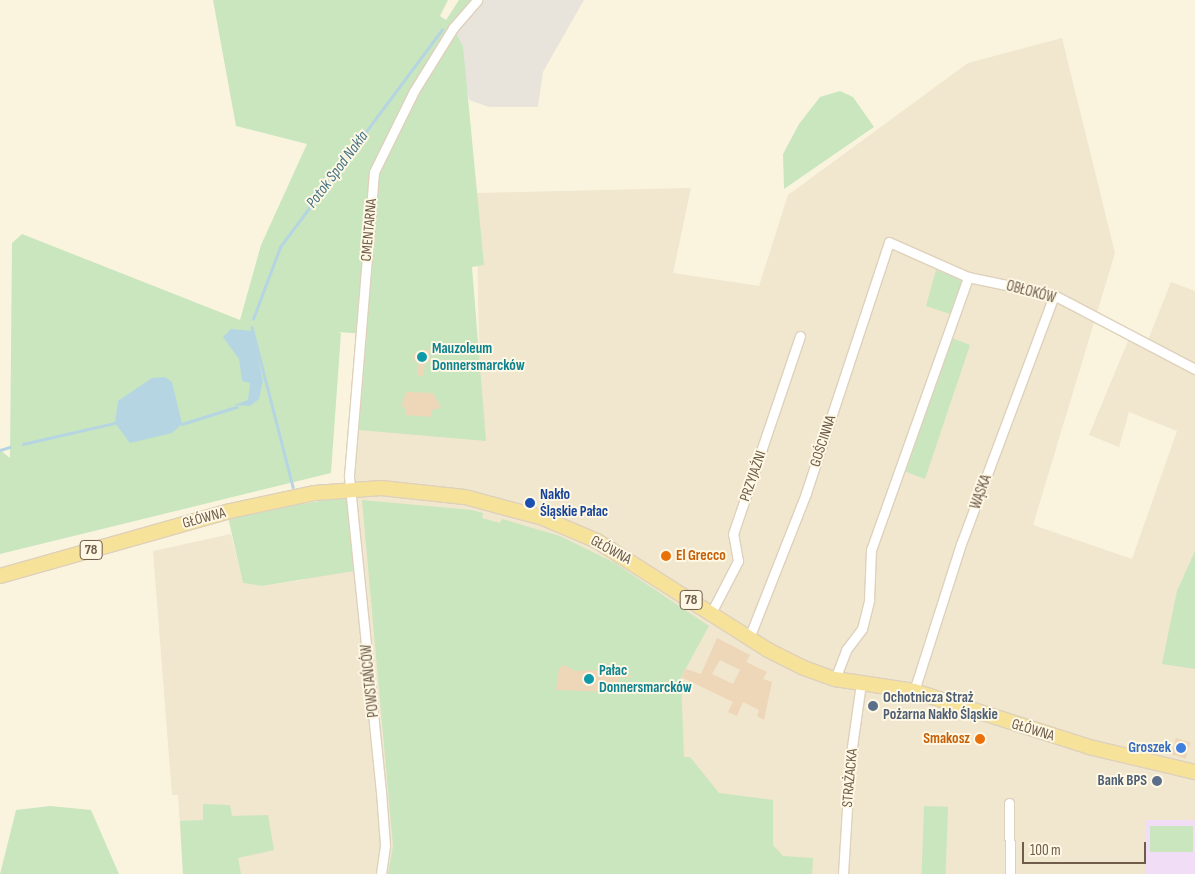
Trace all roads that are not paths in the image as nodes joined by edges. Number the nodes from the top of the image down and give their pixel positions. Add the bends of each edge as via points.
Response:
1 (477, 0) edge
2 (888, 242) joint
3 (968, 277) junction
4 (1054, 295) junction
5 (800, 336) dead end
6 (1195, 369) edge
7 (350, 489) junction
8 (0, 576) edge
9 (711, 613) junction
10 (749, 638) junction
11 (835, 679) junction
12 (861, 683) junction
13 (914, 691) junction
14 (1195, 772) edge
15 (1009, 803) dead end
16 (381, 874) edge
17 (843, 874) edge
18 (1010, 874) edge

1 - 7 street, CMENTARNA via 453,28 414,91 374,172
2 - 3 street, OBŁOKÓW
2 - 10 street, GOŚCINNA via 806,493
3 - 4 street, OBŁOKÓW
3 - 11 street via 871,550 869,600 862,629 846,650
4 - 6 street, OBŁOKÓW
4 - 13 street, WĄSKA via 961,544
5 - 9 street, PRZYJAŹNI via 733,534 738,561
7 - 8 main road, GŁÓWNA / 78 via 230,511
7 - 9 main road, GŁÓWNA / 78 via 443,493 543,518 610,548
7 - 16 street, POWSTAŃCÓW via 381,792 385,845
9 - 10 main road, GŁÓWNA / 78
10 - 11 main road, GŁÓWNA / 78 via 784,659
11 - 12 main road, GŁÓWNA / 78
12 - 13 main road, GŁÓWNA / 78
12 - 17 street, STRAŻACKA via 850,761
13 - 14 main road, GŁÓWNA / 78 via 1089,747
15 - 18 street

